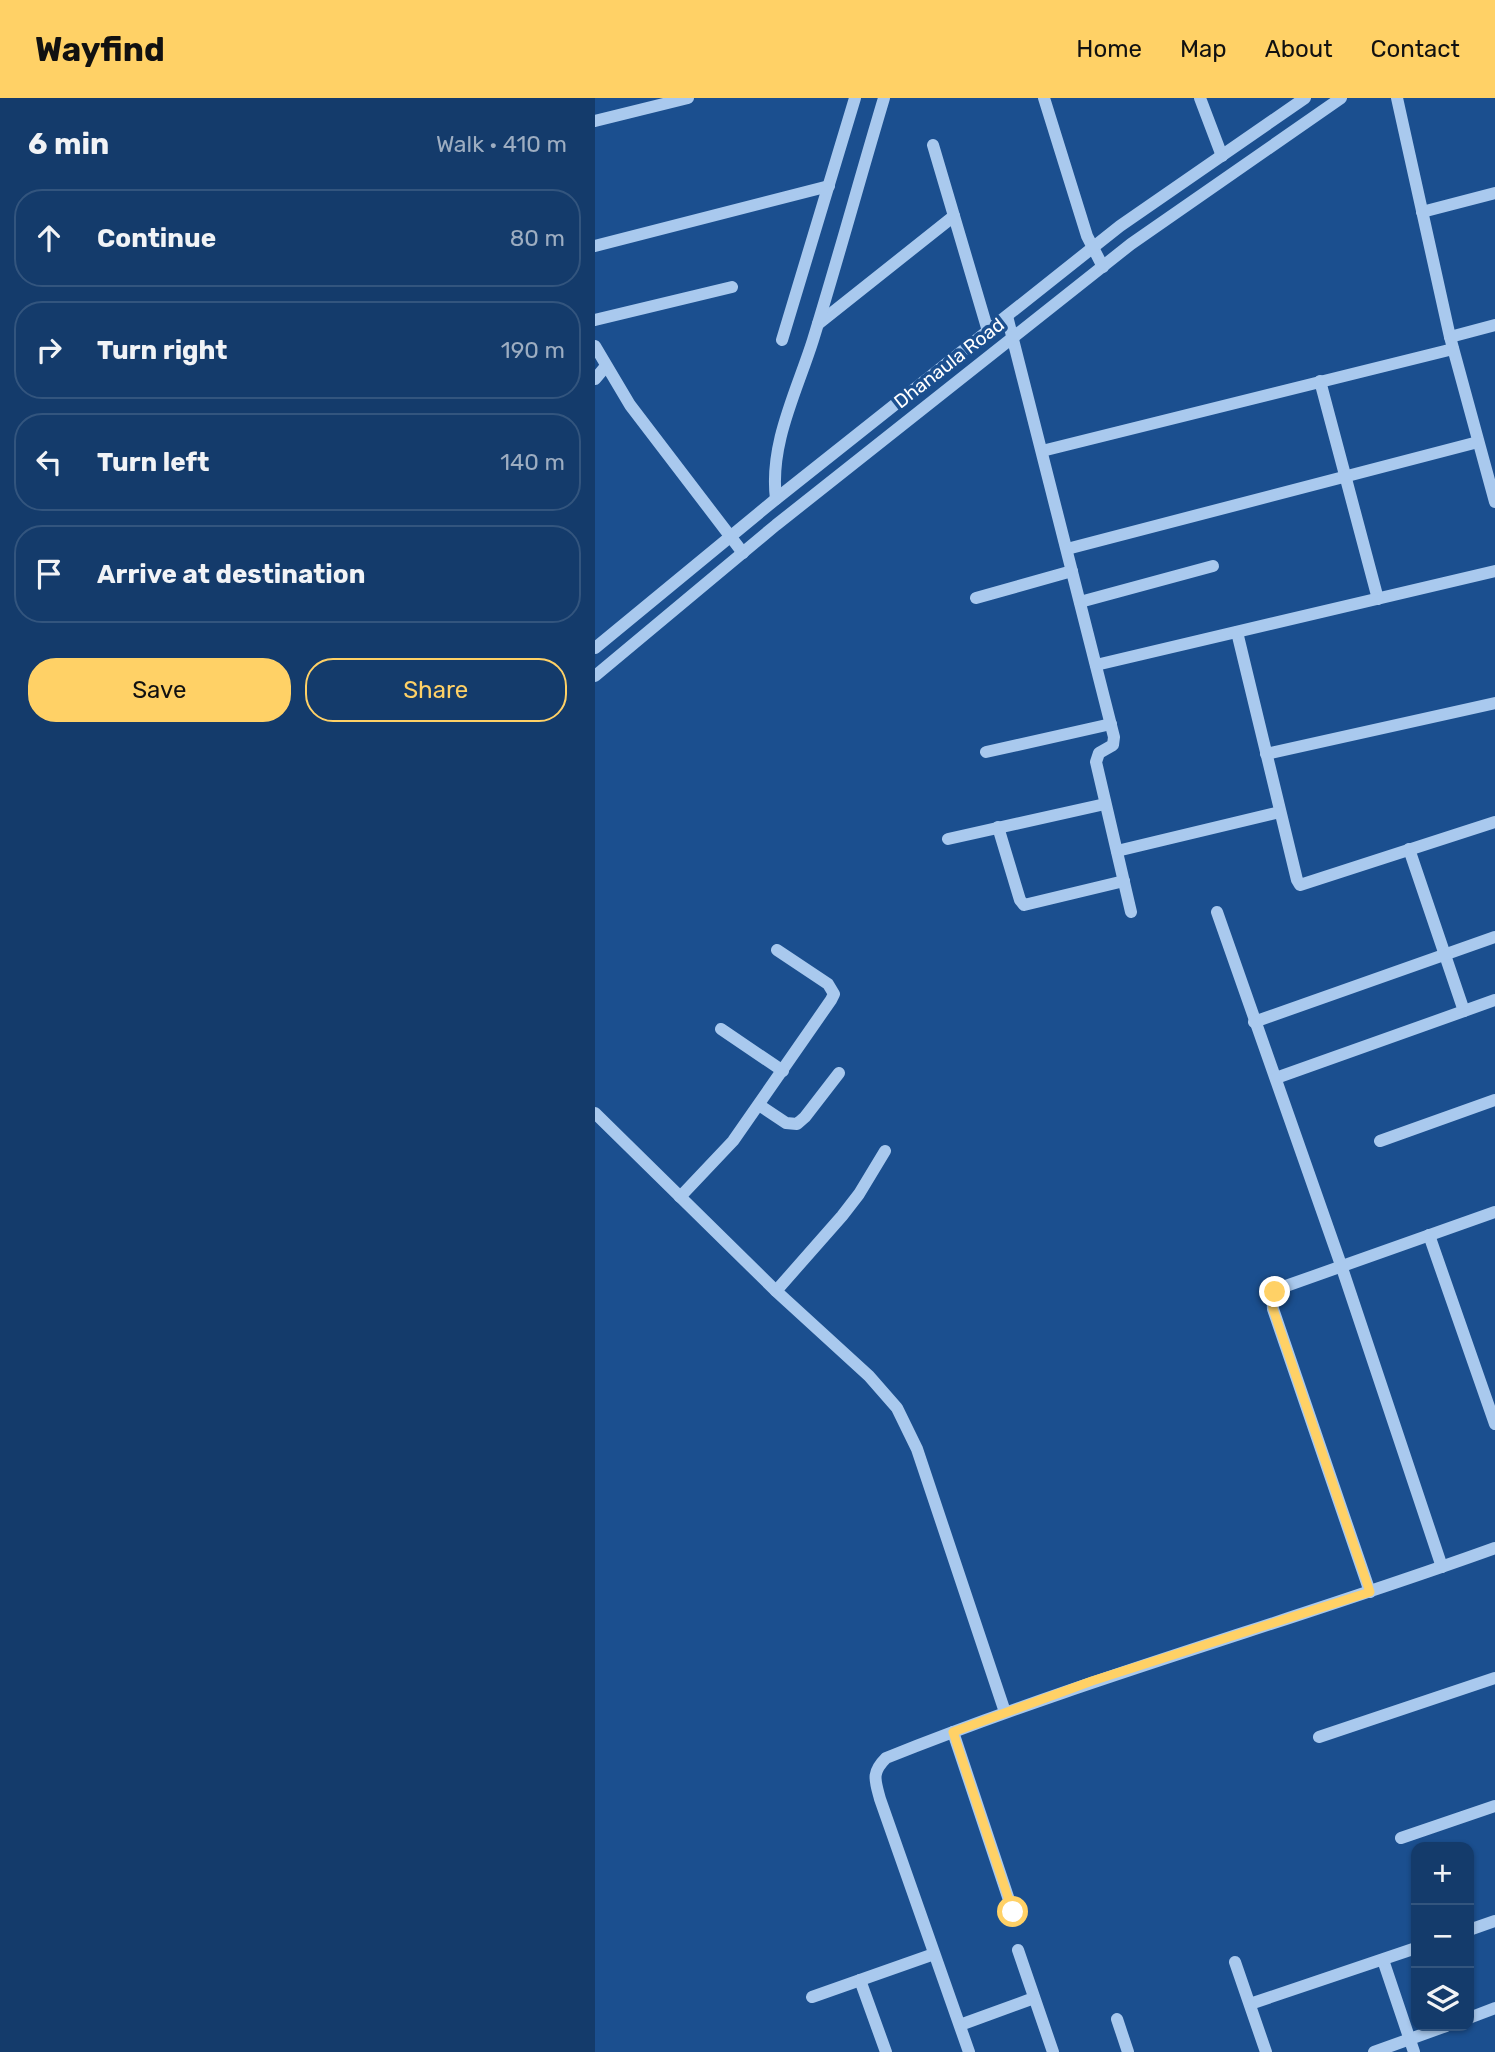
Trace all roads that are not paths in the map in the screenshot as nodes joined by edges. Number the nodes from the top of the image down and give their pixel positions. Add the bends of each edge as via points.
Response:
1 (688, 98) edge
2 (855, 98) edge
3 (1044, 98) edge
4 (1201, 98) edge
5 (1305, 98) edge
6 (1341, 98) edge
7 (1397, 98) edge
8 (887, 99) edge
9 (595, 121) edge
10 (933, 145) dead end
11 (1222, 156) junction
12 (829, 186) junction
13 (1495, 193) edge
14 (1422, 212) junction
15 (954, 216) junction
16 (595, 246) edge
17 (1092, 248) junction
18 (1103, 267) junction
19 (732, 287) dead end
20 (1007, 316) junction
21 (595, 320) edge
22 (818, 324) junction
23 (1495, 325) edge
24 (988, 331) junction
25 (1013, 337) junction
26 (782, 340) dead end
27 (1451, 343) junction
28 (595, 346) edge
29 (606, 366) junction
30 (595, 379) edge
31 (1320, 382) junction
32 (1478, 442) junction
33 (1042, 451) junction
34 (1346, 477) junction
35 (775, 499) junction
36 (1495, 502) edge
37 (731, 537) junction
38 (1066, 549) junction
39 (743, 553) junction
40 (1213, 566) dead end
41 (1072, 571) junction
42 (1495, 571) edge
43 (976, 598) dead end
44 (1378, 599) junction
45 (1080, 602) junction
46 (1237, 632) junction
47 (595, 648) edge
48 (1095, 666) junction
49 (595, 676) edge
50 (1495, 703) edge
51 (1111, 724) junction
52 (986, 752) dead end
53 (1266, 754) junction
54 (1105, 804) junction
55 (1280, 813) junction
56 (1495, 822) edge
57 (998, 827) junction
58 (948, 839) dead end
59 (1409, 849) junction
60 (1117, 852) junction
61 (1124, 881) junction
62 (1131, 912) dead end
63 (1217, 912) dead end
64 (1495, 937) edge
65 (777, 950) dead end
66 (1445, 955) junction
67 (1495, 1000) edge
68 (1464, 1011) junction
69 (1254, 1022) junction
70 (720, 1029) dead end
71 (783, 1071) junction
72 (839, 1073) dead end
73 (1276, 1078) junction
74 (1495, 1100) edge
75 (759, 1105) junction
76 (595, 1113) edge
77 (1380, 1141) dead end
78 (885, 1151) dead end
79 (680, 1197) junction
80 (1495, 1212) edge
81 (1429, 1235) junction
82 (1341, 1265) junction
83 (776, 1291) junction
84 (1492, 1408) edge
85 (1495, 1424) edge
86 (1495, 1548) edge
87 (1442, 1567) junction
88 (1370, 1592) junction
89 (1495, 1678) edge
90 (1005, 1712) junction
91 (953, 1732) junction
92 (1319, 1737) dead end
93 (1495, 1806) edge
94 (1401, 1838) dead end
95 (1013, 1912) dead end
96 (1495, 1921) edge
97 (1474, 1928) edge
98 (1018, 1950) dead end
99 (1411, 1950) edge
100 (934, 1954) junction
101 (1383, 1960) junction
102 (1235, 1962) dead end
103 (860, 1980) junction
104 (812, 1997) dead end
105 (1034, 1998) junction
106 (1250, 2004) junction
107 (1495, 2008) edge
108 (1474, 2016) edge
109 (1117, 2019) dead end
110 (960, 2025) junction
111 (1432, 2031) edge
112 (1410, 2039) junction
113 (886, 2052) edge
114 (969, 2052) edge
115 (1053, 2052) edge
116 (1128, 2052) edge
117 (1266, 2052) edge
118 (1374, 2052) edge
119 (1414, 2052) edge

1 - 9 street
2 - 12 street
3 - 17 street
4 - 11 street
5 - 11 street, Dhanaula Road
6 - 18 street, Dhanaula Road
7 - 14 street
8 - 22 street
10 - 15 street
11 - 17 street, Dhanaula Road
12 - 16 street
12 - 26 street
13 - 14 street
14 - 27 street
15 - 22 street
15 - 24 street
17 - 18 street
17 - 20 street, Dhanaula Road
18 - 25 street, Dhanaula Road
19 - 21 street
20 - 24 street, Dhanaula Road
20 - 25 street
22 - 35 street via 778,447
23 - 27 street
24 - 35 street, Dhanaula Road
25 - 33 street
25 - 39 street, Dhanaula Road
27 - 31 street
27 - 32 street
28 - 29 street
29 - 30 street
29 - 37 street
31 - 33 street
31 - 34 street
32 - 34 street
32 - 36 street
33 - 38 street
34 - 38 street
34 - 44 street
35 - 37 street, Dhanaula Road
37 - 39 street
37 - 47 street, Dhanaula Road
38 - 41 street
39 - 49 street, Dhanaula Road
40 - 45 street
41 - 43 street
41 - 45 street
42 - 44 street
44 - 46 street
45 - 48 street
46 - 48 street
46 - 53 street
48 - 51 street
50 - 53 street
51 - 52 street
51 - 54 street via 1113,745 1095,758
53 - 55 street
54 - 57 street
54 - 60 street
55 - 59 street via 1300,884
55 - 60 street
56 - 59 street
57 - 58 street
57 - 61 street via 1024,905
59 - 66 street
60 - 61 street
61 - 62 street
63 - 69 street
64 - 66 street
65 - 71 street via 828,984 834,994
66 - 68 street
66 - 69 street
67 - 68 street
68 - 73 street
69 - 73 street
70 - 71 street
71 - 75 street
72 - 75 street via 797,1124 786,1123
73 - 82 street
74 - 77 street
75 - 79 street via 733,1141
76 - 79 street
78 - 83 street via 842,1216
79 - 83 street
80 - 81 street
81 - 82 street
81 - 84 street
82 - 87 street
82 - 88 street via 1283,1287 1272,1299
83 - 90 street via 869,1376 897,1408 917,1449
84 - 85 street
86 - 87 street
87 - 88 street
88 - 90 street
89 - 92 street
90 - 91 street
91 - 95 street
91 - 100 street via 886,1758 876,1768 880,1799
93 - 94 street
96 - 97 street
98 - 105 street
99 - 101 street
100 - 103 street
100 - 110 street
101 - 106 street
101 - 112 street
102 - 106 street
103 - 104 street
103 - 113 street
105 - 110 street
105 - 115 street
106 - 117 street
107 - 108 street
109 - 116 street
110 - 114 street
111 - 112 street
112 - 118 street
112 - 119 street

